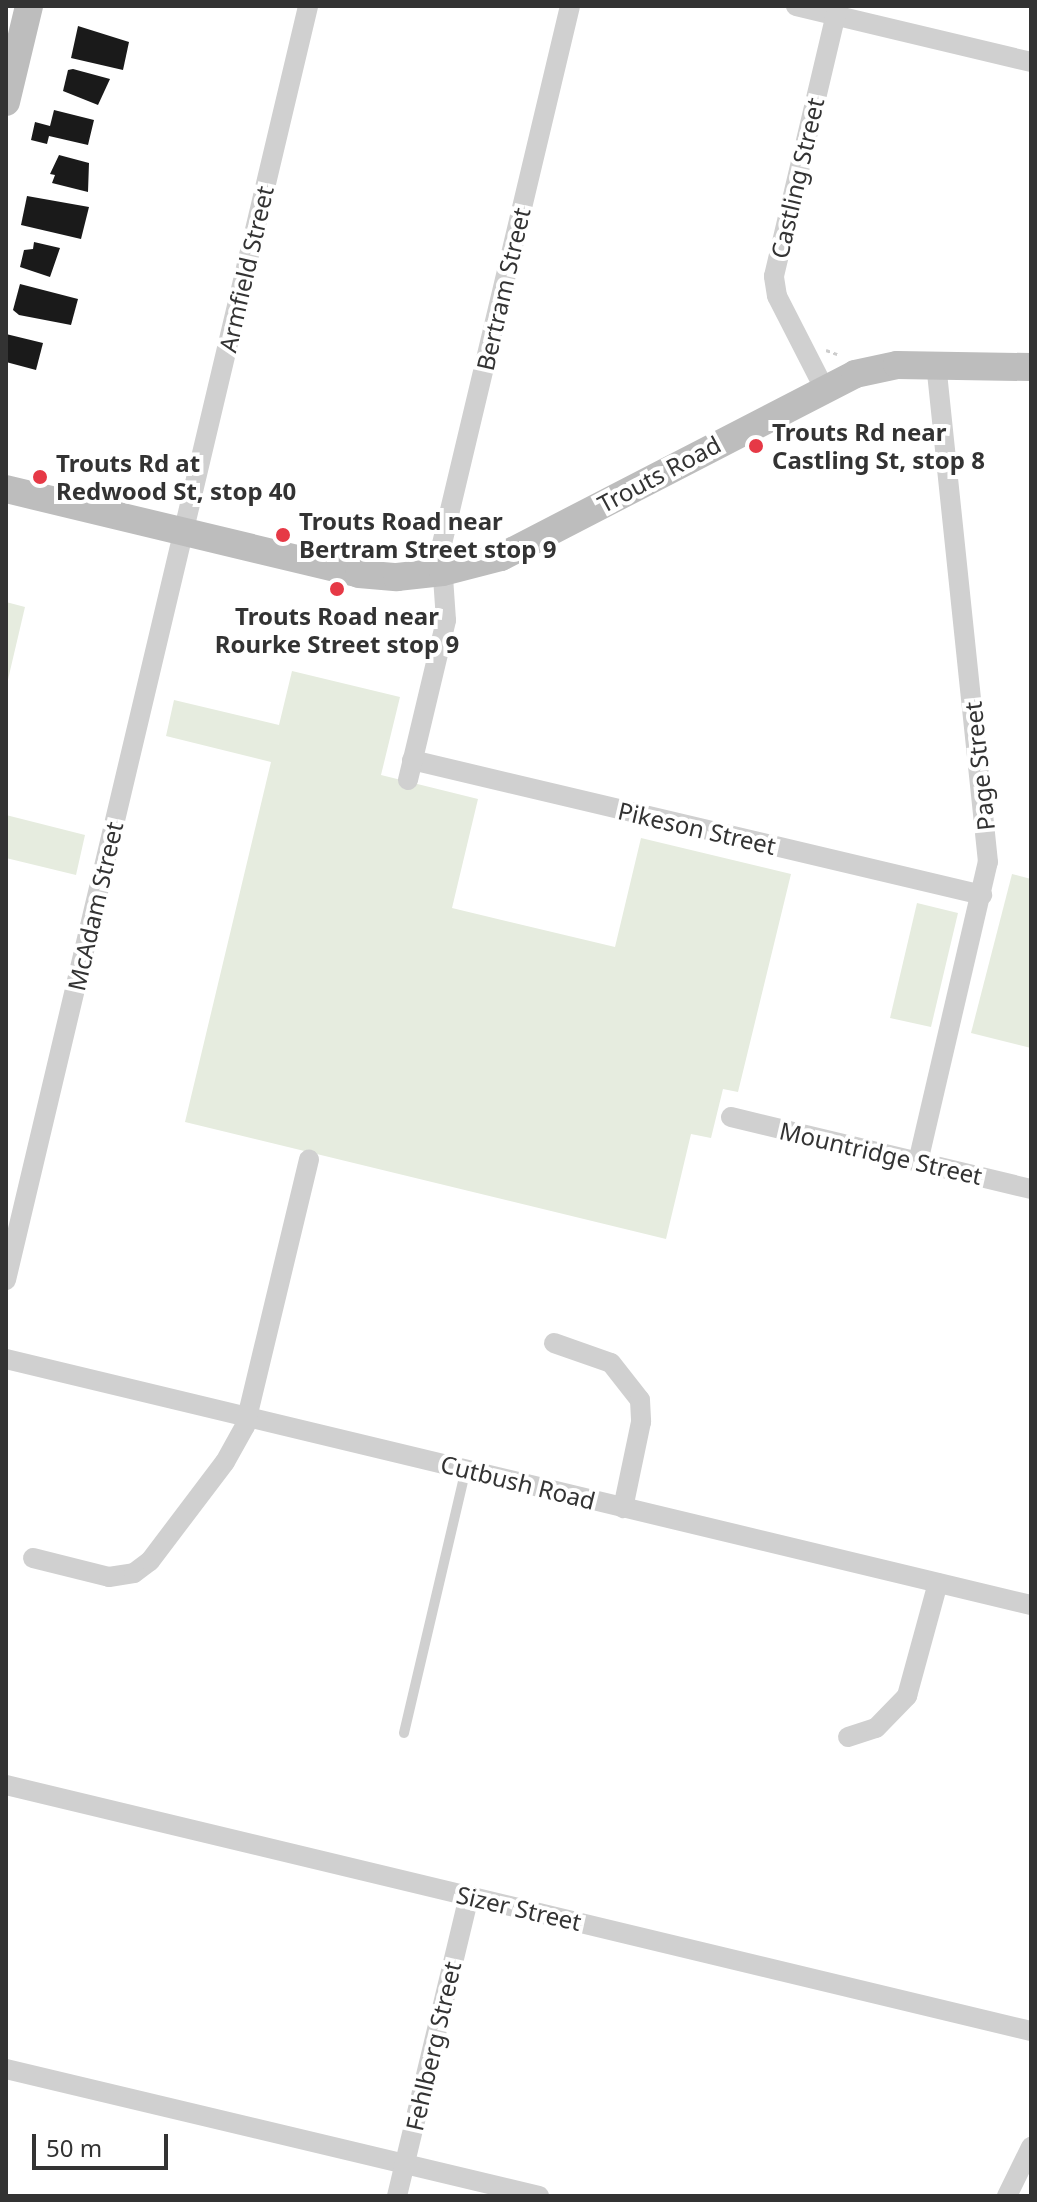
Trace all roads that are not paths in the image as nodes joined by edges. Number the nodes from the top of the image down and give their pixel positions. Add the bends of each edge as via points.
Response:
1 (29, 6) edge
2 (308, 6) edge
3 (570, 6) edge
4 (796, 6) edge
5 (837, 11) edge
6 (1031, 62) edge
7 (6, 102) edge
8 (936, 363) junction
9 (1031, 367) edge
10 (824, 388) junction
11 (6, 489) edge
12 (184, 532) junction
13 (443, 572) junction
14 (410, 770) joint
15 (982, 895) junction
16 (731, 1117) dead end
17 (309, 1160) dead end
18 (918, 1162) junction
19 (1031, 1189) edge
20 (6, 1280) edge
21 (554, 1343) dead end
22 (6, 1359) edge
23 (248, 1416) junction
24 (466, 1469) junction
25 (623, 1508) junction
26 (33, 1558) dead end
27 (938, 1583) junction
28 (1031, 1605) edge
29 (404, 1733) dead end
30 (848, 1737) dead end
31 (6, 1785) edge
32 (469, 1896) junction
33 (1031, 2031) edge
34 (6, 2069) edge
35 (1031, 2147) edge
36 (405, 2164) junction
37 (397, 2196) edge
38 (539, 2196) edge
39 (1007, 2196) edge

1 - 7 street
2 - 12 street, Armfield Street
3 - 13 street, Bertram Street via 441,548
4 - 5 street
5 - 6 street
5 - 10 street, Castling Street via 774,276 777,296
8 - 9 street, Trouts Road
8 - 10 street, Trouts Road via 875,368
8 - 15 street, Page Street via 987,849
10 - 13 street, Trouts Road via 501,557
11 - 12 street, Trouts Road
12 - 13 street, Trouts Road via 359,574
12 - 20 street, McAdam Street
13 - 14 street, Bertram Street via 446,620
14 - 15 street, Pikeson Street
15 - 18 street, Page Street
16 - 18 street, Mountridge Street
17 - 23 street
18 - 19 street, Mountridge Street
21 - 25 street via 611,1363 640,1400 641,1422
22 - 23 street, Cutbush Road
23 - 24 street, Cutbush Road
23 - 26 street via 225,1462 143,1568 109,1577
24 - 25 street, Cutbush Road
24 - 29 lane
25 - 27 street, Cutbush Road
27 - 28 street, Cutbush Road
27 - 30 street via 907,1696 876,1728
31 - 32 street, Sizer Street
32 - 33 street, Sizer Street
32 - 36 street, Fehlberg Street
34 - 36 street
35 - 39 street
36 - 37 street, Fehlberg Street
36 - 38 street

